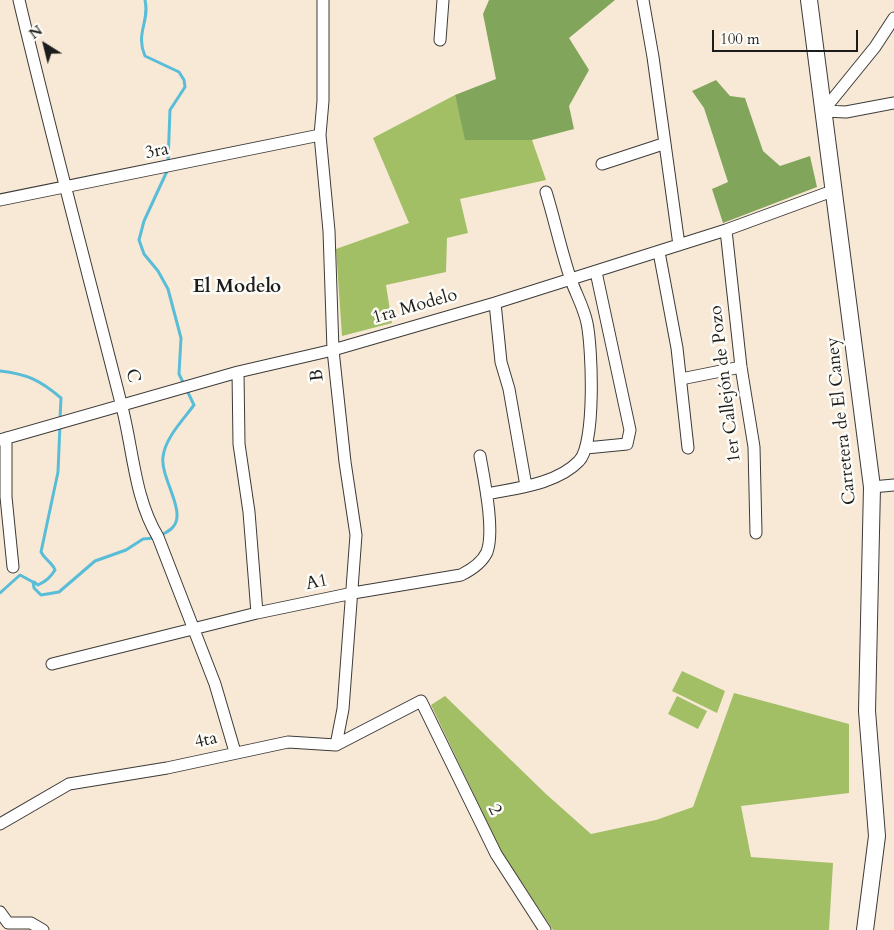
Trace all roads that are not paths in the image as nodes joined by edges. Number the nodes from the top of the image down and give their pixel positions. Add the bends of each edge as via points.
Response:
1 (19, 0) edge
2 (324, 0) edge
3 (443, 0) edge
4 (643, 0) edge
5 (809, 0) edge
6 (894, 18) edge
7 (440, 40) dead end
8 (894, 103) edge
9 (823, 111) junction
10 (320, 135) junction
11 (663, 144) junction
12 (602, 164) dead end
13 (64, 187) junction
14 (835, 190) junction
15 (546, 192) dead end
16 (0, 200) edge
17 (726, 230) junction
18 (679, 245) junction
19 (659, 252) junction
20 (596, 272) junction
21 (571, 278) junction
22 (495, 303) junction
23 (333, 350) junction
24 (742, 367) junction
25 (238, 372) junction
26 (681, 379) junction
27 (122, 406) junction
28 (3, 439) edge
29 (586, 448) junction
30 (688, 448) dead end
31 (480, 456) dead end
32 (894, 485) edge
33 (526, 486) junction
34 (872, 487) junction
35 (487, 494) junction
36 (756, 534) dead end
37 (13, 567) dead end
38 (353, 593) junction
39 (257, 613) junction
40 (194, 628) junction
41 (52, 664) dead end
42 (336, 746) junction
43 (235, 752) junction
44 (0, 824) edge
45 (0, 912) edge
46 (43, 930) edge
47 (545, 930) edge
48 (866, 930) edge

1 - 13 street, C
2 - 10 street, B
3 - 7 street
4 - 11 street
5 - 9 main road, Carretera de El Caney
6 - 9 street
8 - 9 street via 846,112
9 - 14 main road, Carretera de El Caney
10 - 13 street, 3ra
10 - 23 street, B via 329,231
11 - 12 street
11 - 18 street
13 - 16 street, 3ra
13 - 27 street, C
14 - 17 street, 1ra Modelo
14 - 34 main road, Carretera de El Caney
15 - 21 street
17 - 18 street, 1ra Modelo
17 - 24 street, 1er Callejón de Pozo
18 - 19 street, 1ra Modelo
19 - 20 street, 1ra Modelo
19 - 26 street
20 - 21 street, 1ra Modelo
20 - 29 street via 630,430 627,444
21 - 22 street, 1ra Modelo
21 - 29 street via 587,323 592,415
22 - 23 street, 1ra Modelo
22 - 33 street via 501,362 509,389
23 - 25 street, 1ra Modelo
23 - 38 street, B via 356,535
24 - 26 street
24 - 36 street, 1er Callejón de Pozo via 754,447
25 - 27 street, 1ra Modelo
25 - 39 street via 238,444 249,512
26 - 30 street
27 - 28 street, 1ra Modelo
27 - 40 street, C via 146,519 158,537
28 - 37 street
29 - 33 street via 580,460 564,473
31 - 35 street, A1
32 - 34 street
33 - 35 street
34 - 48 main road, Carretera de El Caney via 866,711 877,836
35 - 38 street, A1 via 487,552 474,568 461,574
38 - 39 street, A1
38 - 42 street, B via 343,709
39 - 40 street, A1
40 - 41 street, A1
40 - 43 street, C via 216,684
42 - 43 street, 4ta via 288,742
42 - 47 street, 2 via 421,701 496,854
43 - 44 street, 4ta via 167,768 69,784
45 - 46 street via 8,923 31,923

